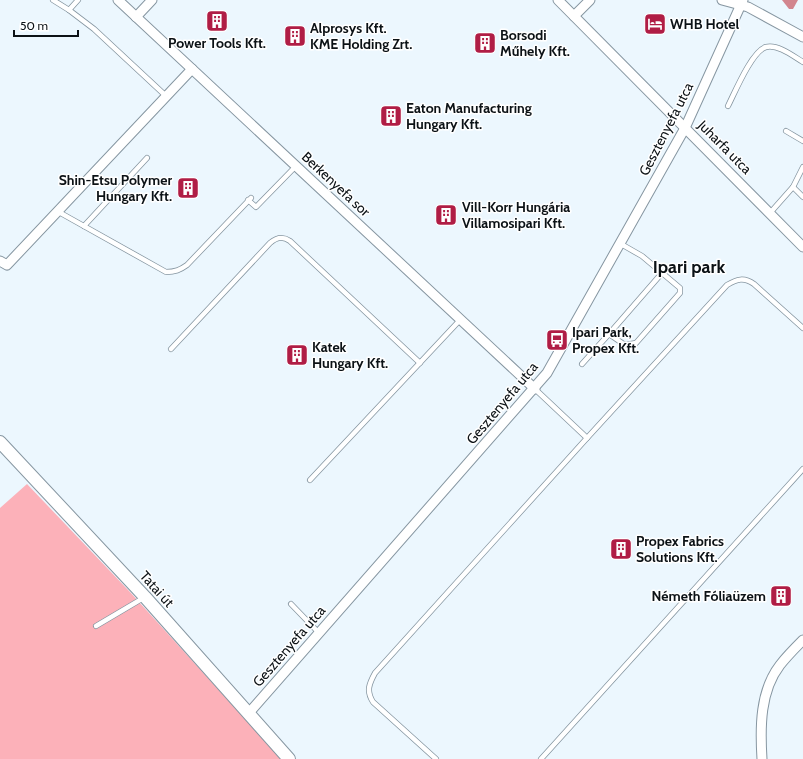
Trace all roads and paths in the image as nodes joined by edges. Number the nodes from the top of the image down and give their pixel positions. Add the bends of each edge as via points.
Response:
1 (53, 0) edge
2 (78, 0) edge
3 (118, 0) edge
4 (152, 0) edge
5 (558, 0) edge
6 (590, 0) edge
7 (722, 0) edge
8 (742, 3) edge
9 (69, 10) junction
10 (574, 16) junction
11 (136, 17) junction
12 (803, 37) edge
13 (803, 62) edge
14 (192, 69) junction
15 (166, 96) junction
16 (728, 106) dead end
17 (685, 128) junction
18 (786, 131) dead end
19 (803, 141) edge
20 (147, 158) dead end
21 (296, 166) junction
22 (803, 167) edge
23 (793, 187) junction
24 (803, 197) edge
25 (57, 211) junction
26 (770, 213) junction
27 (84, 226) junction
28 (621, 244) junction
29 (803, 247) edge
30 (0, 261) edge
31 (662, 273) junction
32 (460, 320) junction
33 (803, 328) edge
34 (609, 334) junction
35 (171, 349) dead end
36 (420, 363) junction
37 (582, 364) dead end
38 (535, 389) junction
39 (587, 438) junction
40 (0, 442) edge
41 (803, 469) edge
42 (310, 480) dead end
43 (145, 597) junction
44 (291, 604) dead end
45 (96, 626) dead end
46 (319, 633) junction
47 (803, 640) edge
48 (248, 714) junction
49 (289, 759) edge
50 (436, 759) edge
51 (541, 759) edge
52 (762, 759) edge

1 - 9 lane
2 - 9 lane
3 - 11 street, Berkenyefa sor
4 - 11 street
5 - 10 street, Juharfa utca
6 - 10 street
7 - 8 street
8 - 12 street
8 - 17 street, Gesztenyefa utca
9 - 15 lane via 94,29
10 - 17 street, Juharfa utca
11 - 14 street, Berkenyefa sor
13 - 16 lane via 780,49 767,47 757,52
14 - 15 street
14 - 21 street, Berkenyefa sor
15 - 25 street
17 - 26 street, Juharfa utca
17 - 28 street, Gesztenyefa utca
18 - 19 lane
20 - 27 lane
21 - 27 lane via 256,207 249,199 187,265 176,271 166,272
21 - 32 street, Berkenyefa sor
22 - 23 lane
23 - 24 lane
23 - 26 lane
25 - 27 lane
25 - 30 street via 7,265
26 - 29 street, Juharfa utca
28 - 31 lane via 642,256
28 - 38 street, Gesztenyefa utca via 559,353
31 - 34 lane
31 - 34 lane via 678,285 680,293 633,345 625,345
32 - 36 lane
32 - 38 street, Berkenyefa sor
33 - 39 lane via 754,284 748,280 735,280 727,285
34 - 37 lane
35 - 36 lane via 270,242 283,237
36 - 42 lane
38 - 39 lane
38 - 46 street, Gesztenyefa utca
39 - 50 lane via 375,672 369,684 368,694 373,702
40 - 43 street, Tatai út
41 - 51 lane
43 - 45 lane
43 - 48 street, Tatai út
44 - 46 lane
46 - 48 street, Gesztenyefa utca
47 - 52 street via 780,665 770,683 763,709
48 - 49 street, Tatai út

